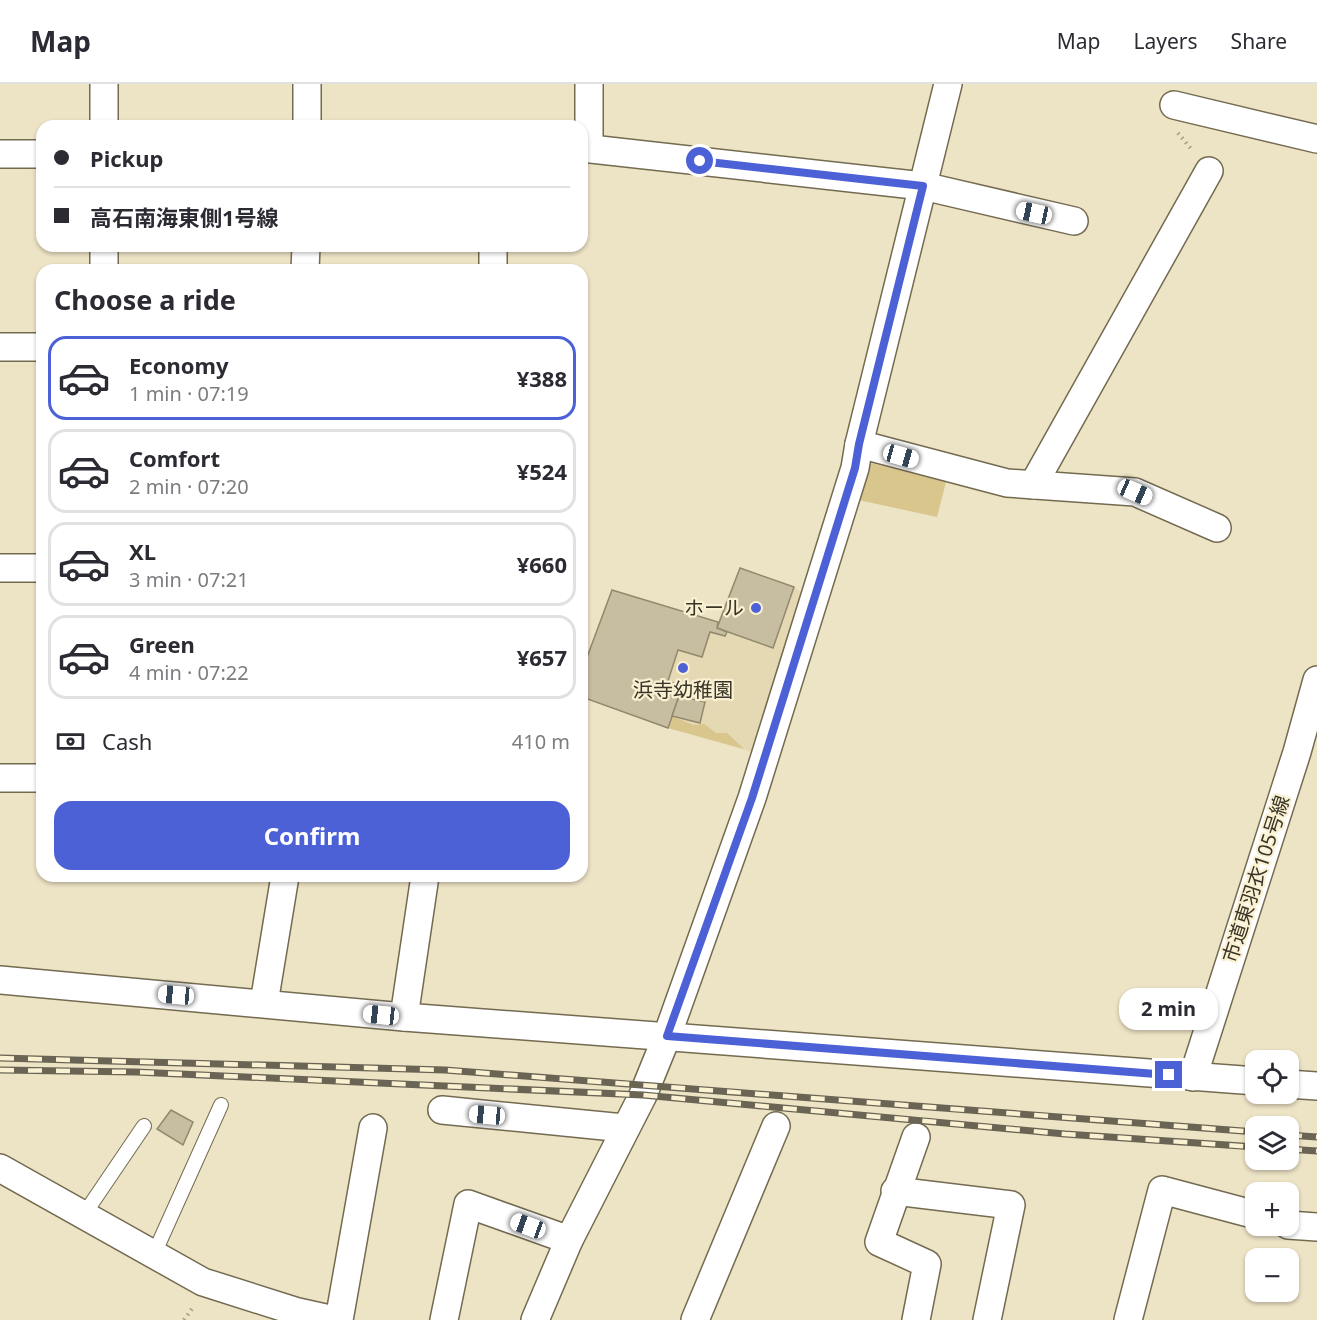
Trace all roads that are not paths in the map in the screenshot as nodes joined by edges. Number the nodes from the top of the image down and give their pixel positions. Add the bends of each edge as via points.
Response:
1 (104, 84) edge
2 (307, 84) edge
3 (589, 84) edge
4 (948, 84) edge
5 (1175, 102) edge
6 (104, 120) edge
7 (307, 120) edge
8 (587, 120) edge
9 (1317, 139) edge
10 (588, 148) edge
11 (0, 154) edge
12 (36, 154) edge
13 (1209, 171) road end
14 (923, 186) junction
15 (1074, 221) dead end
16 (0, 347) edge
17 (36, 347) edge
18 (859, 444) junction
19 (1033, 484) junction
20 (1217, 528) dead end
21 (0, 568) edge
22 (36, 568) edge
23 (1317, 681) edge
24 (0, 778) edge
25 (36, 778) edge
26 (284, 882) edge
27 (424, 882) edge
28 (0, 980) edge
29 (264, 1003) junction
30 (404, 1017) junction
31 (667, 1036) junction
32 (1193, 1077) junction
33 (1245, 1080) edge
34 (1299, 1085) edge
35 (1317, 1086) edge
36 (221, 1106) dead end
37 (442, 1110) dead end
38 (144, 1126) dead end
39 (776, 1126) dead end
40 (373, 1128) dead end
41 (624, 1128) junction
42 (916, 1137) dead end
43 (0, 1168) edge
44 (895, 1191) junction
45 (1245, 1212) edge
46 (83, 1216) junction
47 (1299, 1226) edge
48 (1317, 1227) edge
49 (569, 1240) junction
50 (154, 1254) junction
51 (298, 1316) edge
52 (336, 1320) edge
53 (444, 1320) edge
54 (535, 1320) edge
55 (695, 1320) edge
56 (915, 1320) edge
57 (987, 1320) edge
58 (1128, 1320) edge

1 - 6 street
2 - 7 street
3 - 8 street
4 - 14 street
5 - 9 street
10 - 14 street
11 - 12 street
13 - 19 street
14 - 15 street
14 - 18 street
16 - 17 street
18 - 19 street via 997,481
18 - 31 street via 855,468 752,798
19 - 20 street via 1135,492
21 - 22 street
23 - 32 street, 市道東羽衣105号線 via 1298,752
24 - 25 street
26 - 29 street
27 - 30 street
28 - 29 street
29 - 30 street
30 - 31 street
31 - 32 street
31 - 41 street via 643,1095
32 - 33 street
34 - 35 street
36 - 50 lane
37 - 41 street
38 - 46 lane
39 - 55 street
40 - 52 street
41 - 49 street
42 - 44 street
43 - 46 street
44 - 56 street via 879,1242 927,1263
44 - 57 street via 1011,1204
45 - 58 street via 1162,1190
46 - 50 street
47 - 48 street
49 - 53 street via 468,1204
49 - 54 street
50 - 51 street via 202,1282
51 - 52 street

